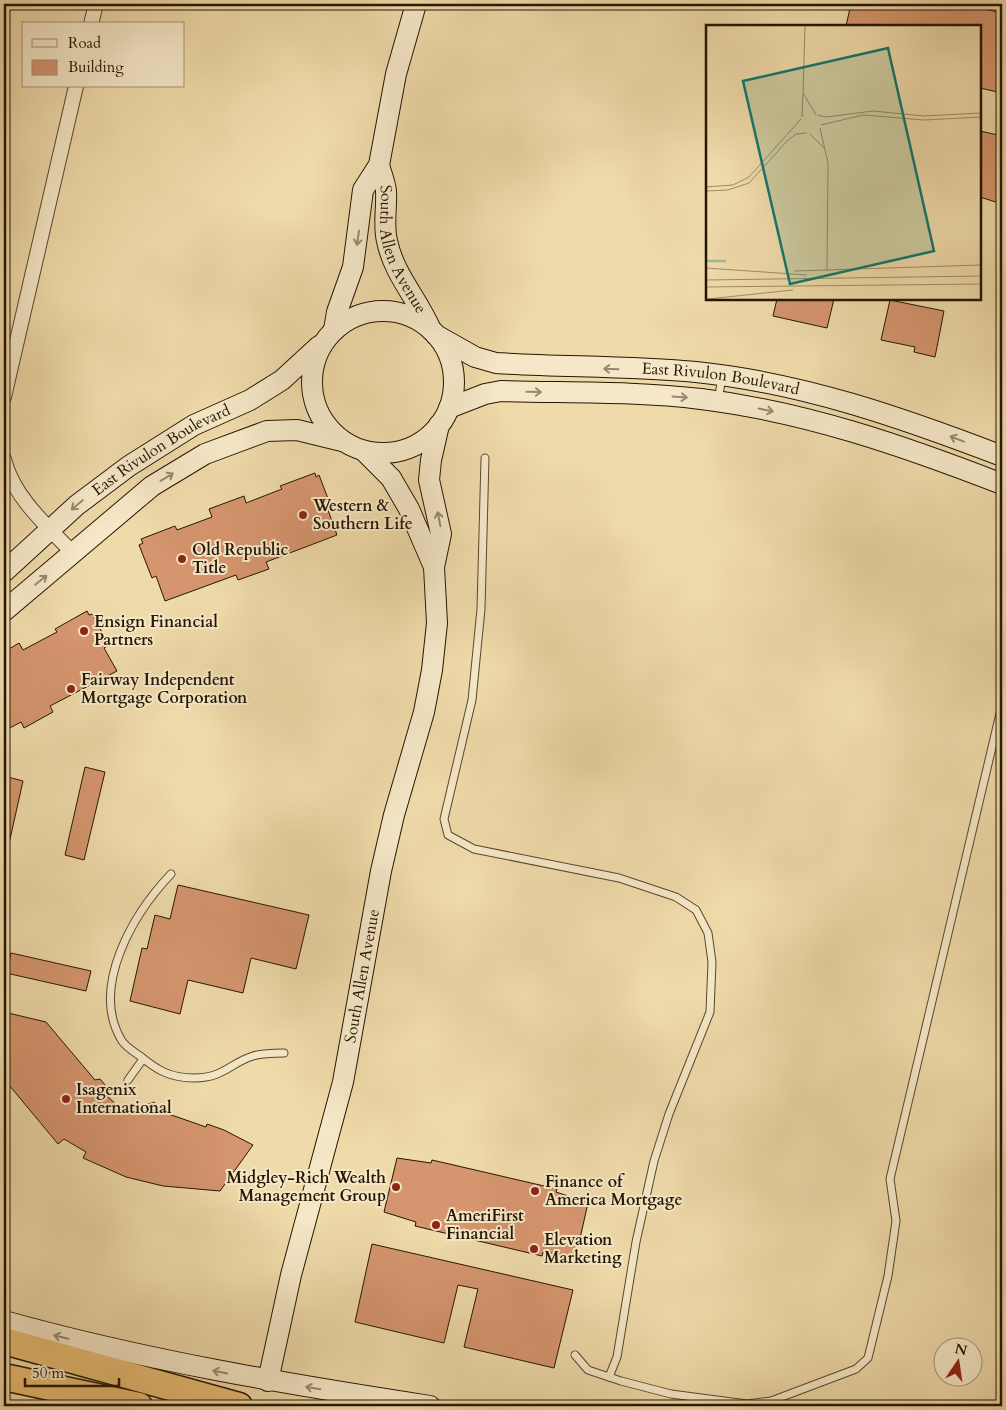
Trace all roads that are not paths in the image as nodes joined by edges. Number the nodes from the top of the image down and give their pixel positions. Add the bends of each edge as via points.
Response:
1 (96, 4) edge
2 (416, 4) edge
3 (92, 22) edge
4 (75, 88) edge
5 (379, 165) junction
6 (433, 333) junction
7 (330, 334) junction
8 (9, 349) edge
9 (722, 377) junction
10 (4, 397) edge
11 (718, 401) junction
12 (444, 417) junction
13 (342, 441) junction
14 (364, 451) junction
15 (1002, 456) edge
16 (485, 458) dead end
17 (4, 459) edge
18 (1002, 484) edge
19 (50, 530) junction
20 (74, 554) junction
21 (434, 567) junction
22 (4, 572) edge
23 (4, 611) edge
24 (1002, 705) edge
25 (171, 874) dead end
26 (284, 1053) dead end
27 (143, 1059) junction
28 (128, 1080) dead end
29 (4, 1321) edge
30 (4, 1342) edge
31 (575, 1355) dead end
32 (4, 1377) edge
33 (609, 1377) junction
34 (268, 1381) junction
35 (139, 1406) edge
36 (239, 1406) edge
37 (430, 1406) edge

1 - 3 street
2 - 5 street, South Allen Avenue via 396,74
4 - 8 street
5 - 6 street, South Allen Avenue via 386,189 386,240 392,261
5 -> 7 street, South Allen Avenue via 364,190 353,267
6 - 7 street via 418,320 397,312 374,312 353,317
9 -> 6 street, East Rivulon Boulevard via 696,372 496,363 476,357
6 - 12 street via 446,351 453,369 454,389
7 - 13 street via 315,359 311,381 315,404 326,425
7 -> 19 street, East Rivulon Boulevard via 282,380 250,400 194,425 128,466 76,505
8 - 10 street
9 - 11 lane
15 -> 9 street, East Rivulon Boulevard via 868,407
12 -> 11 street, East Rivulon Boulevard via 485,394 501,391
11 -> 18 street, East Rivulon Boulevard via 860,432
12 - 14 street via 424,440 405,450
21 -> 12 street, South Allen Avenue via 441,534 429,480 431,460
13 - 14 street
20 -> 13 street, East Rivulon Boulevard via 152,486 205,454 267,431 297,430
14 - 21 street, South Allen Avenue via 391,478 409,509
16 - 33 lane via 481,609 472,700 444,819 448,835 474,849 620,878 676,897 696,910 708,933 712,962 710,1012 654,1160 636,1242 617,1357
17 - 19 street via 10,477
19 - 20 street
19 - 22 street, East Rivulon Boulevard
23 -> 20 street, East Rivulon Boulevard
21 - 34 street, South Allen Avenue via 437,623 424,712 394,816 371,924 345,1075 291,1275
24 - 33 lane via 890,1179 896,1222 888,1276 868,1358 856,1369 771,1401 747,1404 671,1394
25 - 27 lane via 153,893 131,926 111,992 114,1021 123,1042
26 - 27 lane via 252,1056 222,1074 193,1078 160,1072
27 - 28 lane
34 -> 29 street via 110,1349
30 - 36 highway
31 - 33 lane via 588,1370
32 - 35 highway
37 -> 34 street

